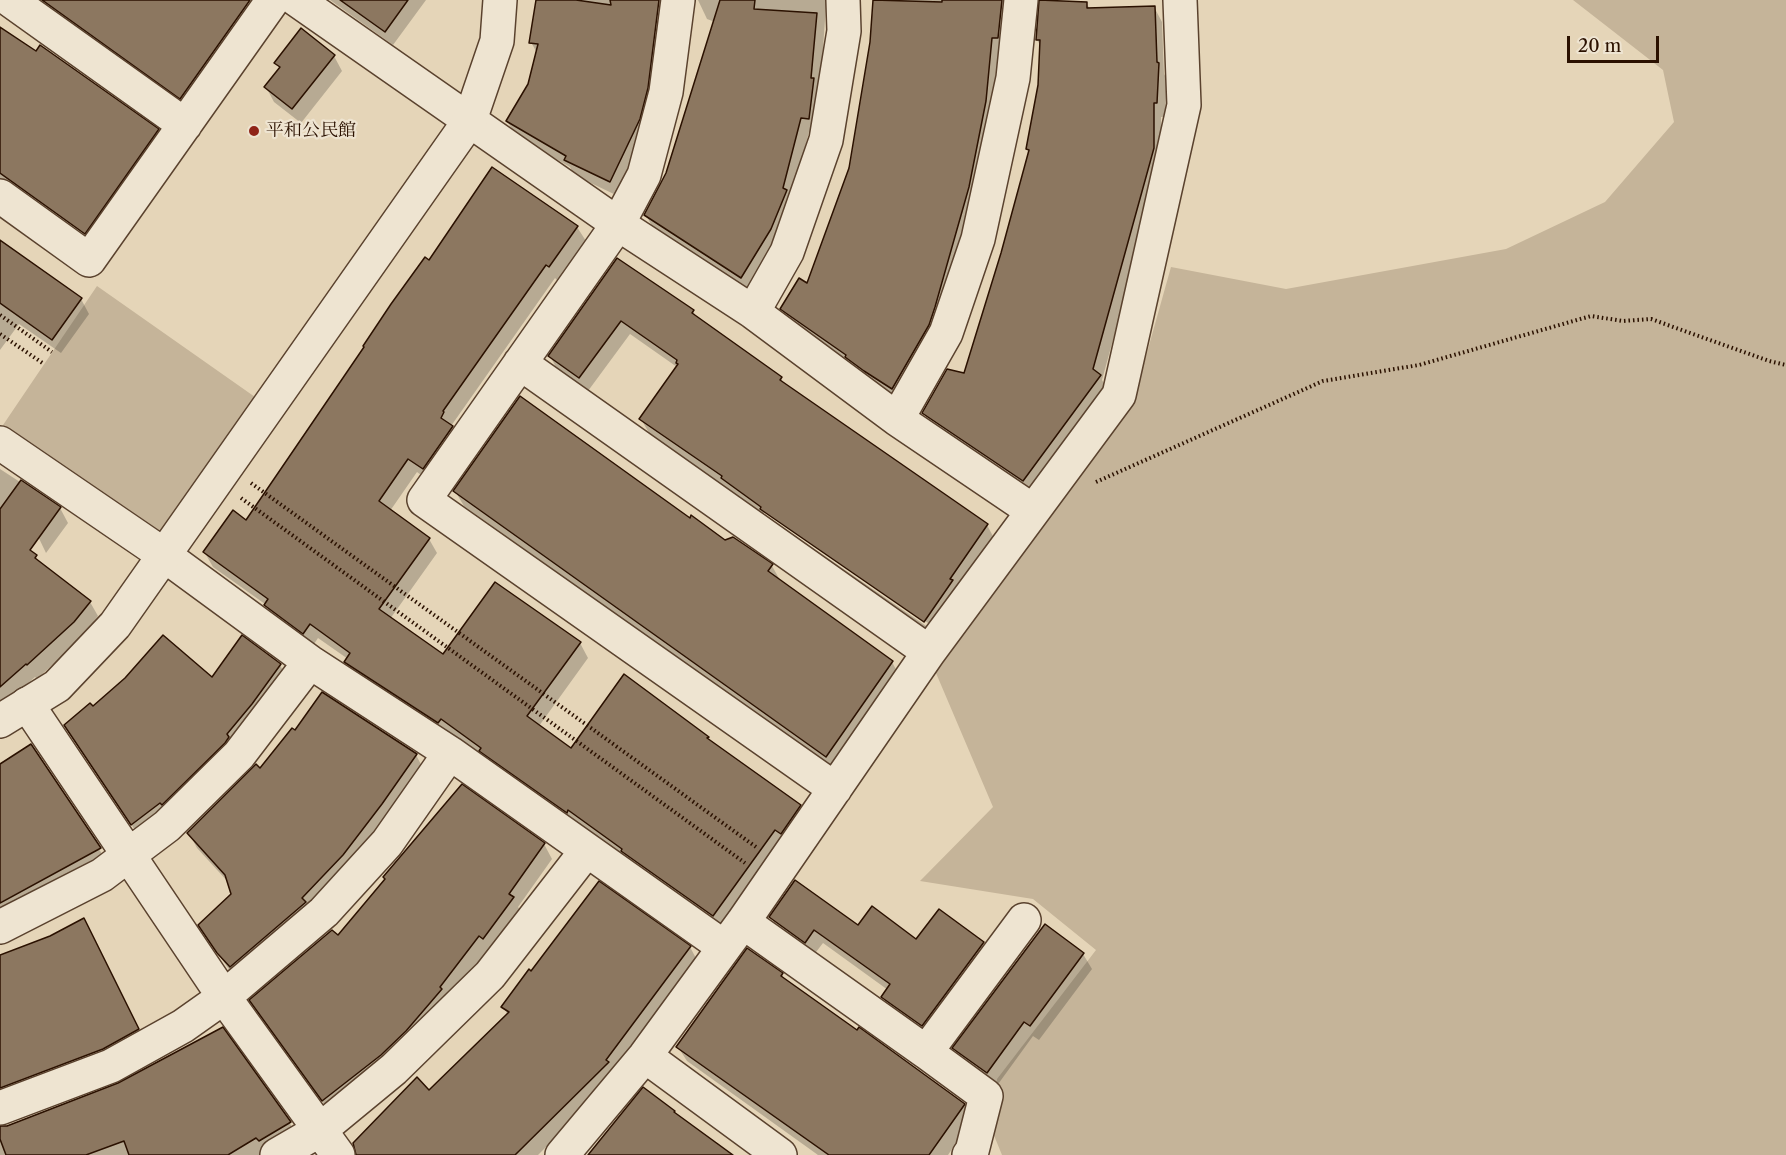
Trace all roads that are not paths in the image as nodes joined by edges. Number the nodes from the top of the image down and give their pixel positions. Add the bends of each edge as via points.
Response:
1 (10, 0) edge
2 (273, 0) edge
3 (500, 0) edge
4 (678, 0) edge
5 (843, 0) edge
6 (1021, 0) edge
7 (1180, 0) edge
8 (316, 5) edge
9 (470, 120) junction
10 (185, 125) junction
11 (0, 196) edge
12 (618, 224) junction
13 (753, 312) junction
14 (520, 363) junction
15 (897, 419) junction
16 (5, 456) edge
17 (1033, 511) junction
18 (164, 555) junction
19 (928, 652) junction
20 (310, 662) junction
21 (27, 704) junction
22 (0, 722) edge
23 (450, 753) junction
24 (835, 789) junction
25 (587, 850) junction
26 (129, 855) junction
27 (1024, 920) dead end
28 (0, 927) edge
29 (734, 934) junction
30 (225, 998) junction
31 (926, 1052) junction
32 (645, 1056) junction
33 (0, 1108) edge
34 (328, 1142) edge
35 (770, 1152) edge
36 (278, 1155) edge
37 (562, 1155) edge
38 (969, 1155) edge

1 - 10 street
2 - 10 street
3 - 9 street via 497,41
4 - 12 street via 664,102 644,175
5 - 13 street via 844,31 826,140 787,252
6 - 15 street via 1013,78 978,239 946,333
7 - 17 street via 1184,105 1119,395
8 - 9 street
9 - 12 street
9 - 18 street
10 - 11 street via 89,260
12 - 13 street
12 - 14 street
13 - 15 street
14 - 19 street
14 - 24 street via 424,500
15 - 17 street
16 - 18 street
17 - 19 street
18 - 20 street
18 - 21 street via 116,625 57,686
19 - 24 street
20 - 23 street
20 - 26 street via 239,755 167,826
21 - 22 street
21 - 26 street
23 - 25 street
23 - 30 street via 387,843 324,912
24 - 29 street
25 - 29 street
25 - 34 street via 490,975 394,1069
26 - 28 street via 102,875
26 - 30 street
27 - 31 street
29 - 31 street
29 - 32 street
30 - 33 street via 111,1066
30 - 34 street
31 - 38 street via 986,1096
32 - 35 street
32 - 37 street
34 - 36 street

